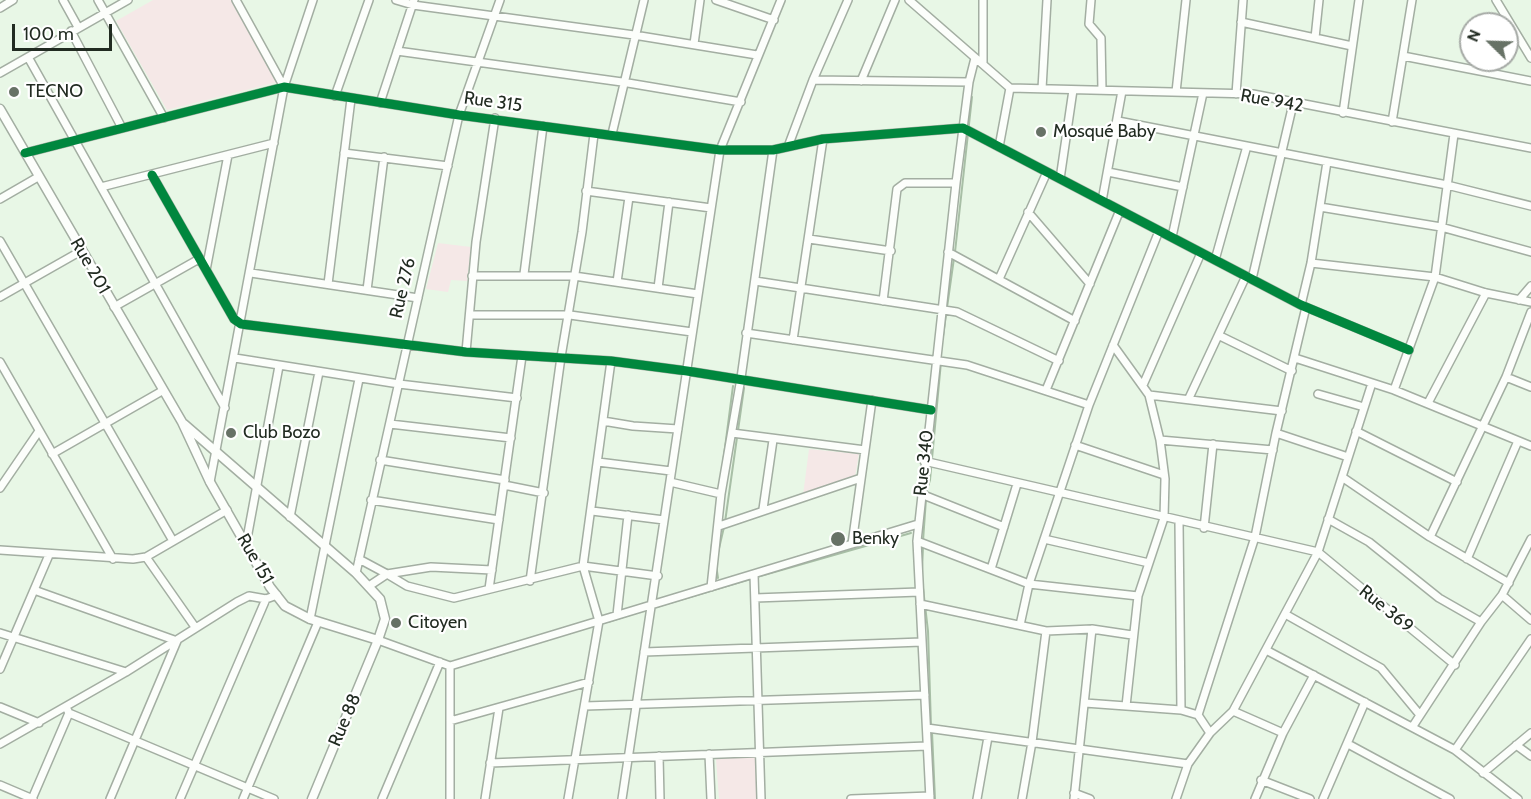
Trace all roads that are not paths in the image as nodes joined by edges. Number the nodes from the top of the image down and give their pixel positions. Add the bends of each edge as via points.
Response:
1 (63, 0) edge
2 (98, 0) edge
3 (128, 0) edge
4 (313, 0) edge
5 (369, 0) edge
6 (396, 0) edge
7 (500, 0) edge
8 (644, 0) edge
9 (700, 0) edge
10 (716, 0) edge
11 (781, 0) edge
12 (848, 0) edge
13 (895, 0) edge
14 (909, 0) edge
15 (983, 0) edge
16 (1047, 0) edge
17 (1091, 0) edge
18 (1186, 0) edge
19 (1243, 0) edge
20 (1319, 0) edge
21 (1359, 0) edge
22 (1412, 0) edge
23 (1496, 0) edge
24 (9, 1) edge
25 (238, 1) edge
26 (413, 3) edge
27 (0, 8) edge
28 (105, 12) junction
29 (494, 16) junction
30 (774, 20) junction
31 (1241, 22) junction
32 (75, 29) junction
33 (634, 35) junction
34 (1315, 38) junction
35 (694, 44) junction
36 (1352, 46) junction
37 (398, 51) junction
38 (757, 55) junction
39 (1403, 56) junction
40 (28, 57) junction
41 (975, 58) junction
42 (1531, 58) edge
43 (477, 64) junction
44 (983, 64) junction
45 (0, 73) edge
46 (813, 80) junction
47 (861, 81) junction
48 (1531, 81) edge
49 (622, 82) junction
50 (969, 82) junction
51 (284, 87) junction
52 (1010, 88) junction
53 (1042, 89) junction
54 (1073, 90) junction
55 (1102, 90) junction
56 (1122, 91) junction
57 (1176, 92) junction
58 (1203, 93) junction
59 (1236, 94) junction
60 (335, 96) junction
61 (351, 99) junction
62 (741, 102) junction
63 (380, 103) junction
64 (1293, 104) junction
65 (0, 109) edge
66 (1343, 113) junction
67 (459, 115) junction
68 (164, 118) junction
69 (495, 118) junction
70 (1118, 121) junction
71 (1392, 122) junction
72 (543, 126) junction
73 (122, 128) junction
74 (963, 128) junction
75 (594, 134) junction
76 (612, 134) junction
77 (1454, 134) junction
78 (1194, 136) junction
79 (823, 139) junction
80 (73, 140) junction
81 (274, 143) junction
82 (789, 144) junction
83 (1247, 146) junction
84 (999, 147) junction
85 (1531, 148) edge
86 (720, 150) junction
87 (773, 150) junction
88 (25, 153) junction
89 (344, 153) junction
90 (1283, 153) junction
91 (228, 155) junction
92 (384, 158) junction
93 (1327, 162) junction
94 (448, 166) junction
95 (1047, 172) junction
96 (1108, 172) junction
97 (152, 175) junction
98 (38, 177) junction
99 (1060, 179) junction
100 (956, 183) junction
101 (1448, 185) junction
102 (1183, 187) junction
103 (101, 188) junction
104 (586, 191) junction
105 (629, 197) junction
106 (0, 199) edge
107 (1102, 201) junction
108 (669, 202) junction
109 (1531, 206) edge
110 (1320, 207) junction
111 (711, 208) junction
112 (1120, 210) junction
113 (1028, 212) junction
114 (1441, 227) junction
115 (1159, 231) junction
116 (1172, 237) junction
117 (809, 239) junction
118 (0, 241) edge
119 (81, 250) junction
120 (891, 250) junction
121 (948, 252) junction
122 (1531, 252) edge
123 (1201, 253) junction
124 (199, 259) junction
125 (1215, 260) junction
126 (1311, 263) junction
127 (206, 270) junction
128 (251, 273) junction
129 (524, 274) junction
130 (472, 276) junction
131 (574, 276) junction
132 (1249, 277) junction
133 (1434, 277) junction
134 (999, 279) junction
135 (755, 281) junction
136 (617, 282) junction
137 (25, 283) junction
138 (155, 284) junction
139 (328, 284) junction
140 (1090, 284) junction
141 (1531, 286) edge
142 (658, 288) junction
143 (801, 288) junction
144 (367, 290) junction
145 (1486, 293) junction
146 (698, 294) junction
147 (0, 297) edge
148 (418, 298) junction
149 (1519, 300) junction
150 (883, 301) junction
151 (1531, 302) edge
152 (1304, 306) junction
153 (114, 307) junction
154 (941, 310) junction
155 (1531, 312) edge
156 (470, 315) junction
157 (570, 315) junction
158 (1075, 321) junction
159 (241, 324) junction
160 (692, 332) junction
161 (746, 333) junction
162 (1220, 336) junction
163 (793, 340) junction
164 (407, 345) junction
165 (1113, 345) junction
166 (1409, 350) junction
167 (466, 352) junction
168 (522, 356) junction
169 (561, 357) junction
170 (235, 358) junction
171 (1295, 358) junction
172 (937, 359) junction
173 (611, 361) junction
174 (1059, 361) junction
175 (0, 363) edge
176 (279, 366) junction
177 (687, 371) junction
178 (1292, 371) junction
179 (319, 372) junction
180 (1506, 377) junction
181 (741, 378) junction
182 (359, 379) junction
183 (1372, 383) junction
184 (399, 384) junction
185 (1143, 385) junction
186 (1531, 387) edge
187 (1046, 390) junction
188 (1394, 390) junction
189 (162, 391) junction
190 (1318, 394) dead end
191 (1149, 395) junction
192 (517, 398) junction
193 (1189, 398) junction
194 (872, 400) junction
195 (1428, 403) junction
196 (1089, 405) junction
197 (1364, 407) junction
198 (226, 409) junction
199 (931, 410) junction
200 (1282, 411) junction
201 (603, 421) junction
202 (182, 422) junction
203 (105, 424) junction
204 (390, 424) junction
205 (1482, 426) junction
206 (678, 429) junction
207 (39, 431) junction
208 (1356, 431) junction
209 (732, 433) junction
210 (1276, 433) junction
211 (511, 438) junction
212 (773, 440) junction
213 (1160, 440) junction
214 (1518, 441) junction
215 (1213, 444) junction
216 (1075, 445) junction
217 (1531, 446) edge
218 (865, 450) junction
219 (1273, 450) junction
220 (217, 453) junction
221 (52, 454) junction
222 (1348, 457) junction
223 (380, 459) junction
224 (924, 461) junction
225 (598, 462) junction
226 (672, 471) junction
227 (1164, 475) junction
228 (861, 477) junction
229 (1342, 477) junction
230 (210, 482) junction
231 (670, 482) junction
232 (1457, 482) junction
233 (504, 483) junction
234 (1017, 484) junction
235 (256, 487) junction
236 (0, 489) edge
237 (544, 493) junction
238 (721, 494) junction
239 (921, 494) junction
240 (1059, 494) junction
241 (371, 500) junction
242 (763, 509) junction
243 (227, 510) junction
244 (592, 511) junction
245 (628, 515) junction
246 (290, 517) junction
247 (1164, 518) junction
248 (1328, 519) junction
249 (499, 520) junction
250 (664, 520) junction
251 (1179, 522) junction
252 (918, 524) junction
253 (719, 526) junction
254 (1004, 526) junction
255 (1204, 528) junction
256 (1255, 537) junction
257 (1430, 537) junction
258 (1044, 539) junction
259 (1531, 539) edge
260 (173, 541) junction
261 (917, 541) junction
262 (246, 544) junction
263 (852, 544) junction
264 (326, 548) junction
265 (0, 550) edge
266 (1318, 552) junction
267 (49, 555) junction
268 (146, 557) junction
269 (113, 559) junction
270 (359, 559) junction
271 (1467, 559) junction
272 (1149, 563) junction
273 (583, 566) junction
274 (991, 569) junction
275 (492, 570) junction
276 (621, 571) junction
277 (356, 573) junction
278 (387, 574) junction
279 (754, 574) junction
280 (658, 576) junction
281 (530, 581) junction
282 (1509, 583) junction
283 (1029, 584) junction
284 (369, 586) junction
285 (711, 587) junction
286 (34, 590) junction
287 (489, 590) junction
288 (919, 592) junction
289 (1502, 595) junction
290 (277, 596) junction
291 (1138, 596) junction
292 (755, 598) junction
293 (266, 599) junction
294 (920, 604) junction
295 (652, 605) junction
296 (1285, 614) junction
297 (617, 615) junction
298 (1531, 620) edge
299 (314, 621) junction
300 (599, 621) junction
301 (1481, 622) junction
302 (1020, 625) junction
303 (195, 627) junction
304 (1092, 629) junction
305 (1046, 631) junction
306 (0, 633) edge
307 (1132, 635) junction
308 (14, 637) junction
309 (1531, 639) edge
310 (378, 640) junction
311 (177, 641) junction
312 (922, 642) junction
313 (756, 649) junction
314 (1266, 650) junction
315 (644, 652) junction
316 (440, 662) junction
317 (1455, 665) junction
318 (450, 666) junction
319 (0, 669) edge
320 (126, 672) junction
321 (1314, 675) junction
322 (589, 682) junction
323 (925, 694) junction
324 (758, 701) junction
325 (1365, 702) junction
326 (1085, 703) junction
327 (636, 705) junction
328 (585, 706) junction
329 (1126, 706) junction
330 (0, 707) edge
331 (499, 708) junction
332 (68, 710) junction
333 (1182, 710) junction
334 (1233, 711) junction
335 (1198, 715) junction
336 (1420, 715) junction
337 (450, 721) junction
338 (39, 723) junction
339 (1413, 726) junction
340 (927, 728) junction
341 (1210, 732) junction
342 (1283, 733) junction
343 (1531, 733) edge
344 (988, 737) junction
345 (135, 741) junction
346 (1032, 742) junction
347 (0, 744) edge
348 (1348, 744) junction
349 (1516, 745) junction
350 (927, 746) junction
351 (1081, 749) junction
352 (1455, 750) junction
353 (760, 752) junction
354 (709, 754) junction
355 (659, 756) junction
356 (1531, 756) edge
357 (629, 757) junction
358 (575, 759) junction
359 (490, 762) junction
360 (1188, 764) junction
361 (194, 765) junction
362 (1483, 773) junction
363 (1261, 780) junction
364 (0, 785) edge
365 (248, 788) junction
366 (1074, 796) edge
367 (930, 798) edge
368 (32, 799) edge
369 (110, 799) edge
370 (180, 799) edge
371 (243, 799) edge
372 (274, 799) edge
373 (312, 799) edge
374 (382, 799) edge
375 (450, 799) edge
376 (486, 799) edge
377 (568, 799) edge
378 (622, 799) edge
379 (660, 799) edge
380 (711, 799) edge
381 (761, 799) edge
382 (851, 799) edge
383 (872, 799) edge
384 (977, 799) edge
385 (1022, 799) edge
386 (1090, 799) edge
387 (1176, 799) edge
388 (1255, 799) edge
389 (1310, 799) edge
390 (1323, 799) edge
391 (1450, 799) edge
392 (1518, 799) edge

1 - 32 street
2 - 28 street
3 - 28 street
4 - 51 street
5 - 60 street
6 - 26 street
7 - 29 street, Rue 276
8 - 33 street
9 - 35 street
10 - 30 street
11 - 30 street
12 - 46 street
13 - 47 street
14 - 41 street
15 - 44 street
16 - 53 street
17 - 55 street via 1089,24 1101,38
18 - 57 street
19 - 31 street
20 - 34 street
21 - 36 street
22 - 39 street
23 - 42 street
24 - 27 street
25 - 51 street
26 - 29 street
26 - 37 street
28 - 32 street
28 - 68 street
29 - 33 street
29 - 43 street, Rue 276
30 - 38 street
31 - 34 street
31 - 59 street
32 - 40 street
32 - 73 street
33 - 35 street
33 - 49 street
34 - 36 street
35 - 38 street
36 - 66 street
37 - 43 street
37 - 63 street
38 - 62 street
39 - 48 street
39 - 71 street
40 - 45 street
40 - 80 street
41 - 44 street
41 - 50 street, Rue 340
43 - 49 street
43 - 67 street, Rue 276
44 - 52 street
46 - 47 street
46 - 82 street
47 - 50 street
49 - 62 street
49 - 76 street
50 - 74 street, Rue 340
51 - 60 street, Rue 315
51 - 68 street, Rue 315
51 - 81 street
52 - 53 street, Rue 942
52 - 84 street
53 - 54 street, Rue 942
54 - 55 street, Rue 942
54 - 99 street
55 - 56 street, Rue 942
56 - 57 street, Rue 942
56 - 70 street
57 - 58 street, Rue 942
58 - 59 street, Rue 942
58 - 78 street
59 - 64 street, Rue 942
60 - 61 street, Rue 315
61 - 63 street, Rue 315
61 - 89 street
62 - 86 street
63 - 67 street, Rue 315
64 - 66 street, Rue 942
64 - 90 street
65 - 88 main road, Rue 201
66 - 71 street, Rue 942
67 - 69 street, Rue 315
67 - 94 street, Rue 276
68 - 73 street, Rue 315
69 - 72 street, Rue 315
69 - 130 street
70 - 78 street
70 - 96 street
71 - 77 street, Rue 942
72 - 75 street, Rue 315
72 - 129 street
73 - 80 street, Rue 315
74 - 79 street, Rue 315
74 - 84 street
74 - 100 street, Rue 340
75 - 76 street, Rue 315
75 - 104 street
76 - 86 street, Rue 315
77 - 85 street, Rue 942
77 - 101 street
78 - 83 street
78 - 102 street
79 - 82 street, Rue 315
79 - 117 street
80 - 88 street, Rue 315
80 - 103 street
81 - 91 street
81 - 128 street
82 - 87 street, Rue 315
83 - 90 street
83 - 125 street
84 - 95 street
86 - 87 street, Rue 315
86 - 111 street
87 - 135 street
88 - 98 main road, Rue 201
89 - 92 street
89 - 139 street
90 - 93 street
90 - 132 street
91 - 97 street
91 - 127 street
92 - 94 street
92 - 144 street
93 - 101 street
93 - 110 street
94 - 148 street, Rue 276
95 - 99 street
95 - 113 street
96 - 102 street
96 - 107 street
97 - 103 street
97 - 124 street
98 - 106 street
98 - 119 main road, Rue 201
99 - 107 street
100 - 120 street via 905,183 897,189
100 - 121 street, Rue 340
101 - 109 street
101 - 114 street
102 - 116 street
103 - 138 street
104 - 105 street
104 - 131 street
105 - 108 street
105 - 136 street
107 - 112 street
108 - 111 street
108 - 142 street
110 - 114 street
110 - 126 street
111 - 146 street
112 - 115 street
112 - 140 street
113 - 134 street
113 - 140 street
114 - 122 street
114 - 133 street
115 - 116 street
115 - 165 street
116 - 123 street
117 - 120 street
117 - 143 street
118 - 137 street
119 - 137 street
119 - 153 main road, Rue 201
120 - 150 street
121 - 134 street
121 - 154 street, Rue 340
123 - 125 street
123 - 185 street
124 - 127 street
124 - 138 street
125 - 132 street
126 - 133 street
126 - 152 street
127 - 159 street via 234,319
128 - 139 street
128 - 159 street
129 - 130 street
129 - 131 street
130 - 156 street
131 - 136 street
131 - 157 street
132 - 152 street
132 - 162 street
133 - 145 street
133 - 166 street
134 - 158 street
135 - 143 street
135 - 161 street
136 - 142 street
137 - 147 street
137 - 203 street
138 - 153 street
138 - 198 street
139 - 144 street
140 - 158 street
141 - 149 street
142 - 146 street
143 - 150 street
143 - 163 street
144 - 148 street
145 - 149 street
145 - 195 street
146 - 160 street
148 - 164 street, Rue 276
149 - 151 street
150 - 154 street
152 - 166 street
152 - 171 street
153 - 189 main road, Rue 201
154 - 172 street, Rue 340
154 - 174 street via 957,312
155 - 180 street
156 - 157 street
156 - 167 street
157 - 160 street
157 - 169 street
158 - 174 street
159 - 164 street
159 - 170 street
160 - 177 street
161 - 163 street
161 - 181 street
162 - 178 street
162 - 193 street
163 - 172 street
164 - 167 street
164 - 184 street, Rue 276
165 - 185 street
165 - 196 street
166 - 188 street
167 - 168 street
168 - 169 street
168 - 192 street
169 - 173 street
169 - 237 street
170 - 176 street
170 - 198 street
171 - 178 street
171 - 183 street
172 - 187 street
172 - 199 street, Rue 340
173 - 177 street
173 - 201 street
174 - 187 street
175 - 207 street
176 - 179 street
176 - 235 street
177 - 181 street
177 - 206 street
178 - 200 street
179 - 182 street
179 - 246 street
180 - 186 street
180 - 205 street
181 - 194 street
181 - 209 street
182 - 184 street
182 - 264 street
183 - 188 street
183 - 197 street
184 - 192 street
184 - 204 street, Rue 276
185 - 191 street
187 - 196 street
188 - 195 street
189 - 202 main road, Rue 201
189 - 203 street
190 - 197 street
191 - 193 street
191 - 213 street
192 - 211 street
193 - 200 street
194 - 199 street
194 - 218 street
195 - 205 street
196 - 216 street
197 - 208 street
198 - 220 street
199 - 224 street, Rue 340
200 - 210 street
201 - 206 street
201 - 225 street
202 - 220 main road, Rue 88
202 - 230 main road, Rue 151
203 - 221 street
203 - 260 street
204 - 211 street
204 - 223 street, Rue 276
205 - 214 street
205 - 232 street
206 - 226 street
207 - 221 street
207 - 236 street
208 - 222 street
208 - 232 street
209 - 212 street
209 - 238 street
210 - 219 street
210 - 222 street
211 - 233 street
212 - 218 street
212 - 242 street
213 - 215 street
213 - 227 street
214 - 217 street
214 - 271 street
215 - 219 street
215 - 255 street
216 - 227 street
216 - 240 street
218 - 228 street
219 - 256 street
220 - 230 street
220 - 235 main road, Rue 88
221 - 269 street
222 - 229 street
223 - 233 street
223 - 241 street, Rue 276
224 - 234 street
224 - 239 street, Rue 340
225 - 226 street
225 - 244 street
226 - 231 street
227 - 247 street
228 - 242 street
228 - 263 street
229 - 248 street
229 - 257 street
230 - 243 main road, Rue 151
231 - 238 street
231 - 250 street
232 - 257 street
233 - 237 street
233 - 249 street
234 - 240 street
234 - 254 street
235 - 246 main road, Rue 88
235 - 262 street
237 - 281 street
238 - 253 street
239 - 252 street, Rue 340
239 - 254 street
240 - 247 street
240 - 258 street
241 - 249 street
241 - 270 street, Rue 276
242 - 253 street
243 - 260 street
243 - 262 main road, Rue 151
244 - 245 street
244 - 273 street
245 - 250 street
245 - 276 street
246 - 264 main road, Rue 88
247 - 251 street
247 - 272 street
248 - 266 street
248 - 301 street via 1369,542 1439,598
249 - 275 street
250 - 280 street
251 - 255 street
251 - 333 street
252 - 261 street, Rue 340
252 - 263 street
253 - 285 street
254 - 274 street
255 - 256 street
256 - 266 street
256 - 335 street
257 - 271 street
258 - 272 street
258 - 283 street
259 - 282 street
260 - 268 street
261 - 274 street
261 - 288 street, Rue 340
262 - 290 main road, Rue 151
263 - 279 street
264 - 277 main road, Rue 88
264 - 299 street
265 - 267 street
266 - 296 street
266 - 317 street, Rue 369
267 - 269 street
267 - 286 street
268 - 269 street
268 - 303 street
270 - 277 street, Rue 276
270 - 278 street
271 - 282 street
272 - 291 street
273 - 276 street
273 - 281 street
273 - 300 street
274 - 283 street
275 - 278 street via 431,567
275 - 287 street
276 - 280 street
276 - 297 street
277 - 284 main road, Rue 88
278 - 284 street
278 - 287 street via 407,586 454,598
279 - 285 street
279 - 292 street
280 - 295 street
281 - 287 street
282 - 289 street
283 - 291 street
283 - 302 street
284 - 310 main road, Rue 88 via 380,599 385,619
285 - 295 street
286 - 308 street
286 - 311 street
288 - 292 street
288 - 294 street, Rue 340
289 - 298 street
289 - 301 street
290 - 293 street
290 - 299 main road, Rue 151 via 285,606
291 - 307 street
292 - 313 street
293 - 303 street via 249,596
293 - 361 street
294 - 302 street
294 - 312 street, Rue 340
295 - 297 street
295 - 315 street
296 - 314 street
296 - 336 street via 1381,668
297 - 300 street
299 - 310 main road, Rue 151
299 - 365 street
300 - 318 street
300 - 322 street
301 - 317 street
302 - 305 street
303 - 311 street
304 - 305 street
304 - 307 street
304 - 326 street
305 - 346 street
306 - 308 street
307 - 329 street
308 - 319 street
308 - 320 street
309 - 352 street
310 - 316 street
310 - 373 main road, Rue 88
311 - 320 street
311 - 345 street
312 - 313 street
312 - 323 street, Rue 340
313 - 315 street
313 - 324 street
314 - 321 street
314 - 334 street
315 - 327 street
316 - 318 street
316 - 374 street
317 - 336 street
318 - 337 street
320 - 332 street
321 - 325 street
321 - 342 street
322 - 328 street
322 - 331 street
323 - 324 street
323 - 340 street, Rue 340
324 - 327 street
324 - 353 street
325 - 339 street
325 - 348 street
326 - 329 street
326 - 351 street
327 - 328 street
327 - 357 street
328 - 358 street
329 - 333 street
330 - 338 street
331 - 337 street
331 - 359 street
332 - 338 street
332 - 345 street
332 - 368 street
333 - 335 street
334 - 341 street
334 - 342 street
335 - 341 street
336 - 339 street
337 - 375 street
338 - 347 street
339 - 352 street
340 - 344 street
340 - 350 street, Rue 340
341 - 360 street
342 - 363 street
343 - 349 street
344 - 346 street
344 - 384 street
345 - 361 street
345 - 369 street
346 - 351 street
346 - 385 street
348 - 390 street
348 - 391 street
349 - 356 street
349 - 362 street
350 - 353 street
350 - 367 street, Rue 340
351 - 360 street
351 - 366 street
352 - 362 street
353 - 354 street
353 - 381 street
354 - 355 street
354 - 380 street
355 - 357 street
355 - 379 street
357 - 358 street
357 - 378 street
358 - 359 street
358 - 377 street
359 - 376 street
360 - 387 street
361 - 365 street
361 - 370 street
362 - 392 street
363 - 388 street
363 - 389 street
364 - 368 street
365 - 371 street
365 - 372 street
366 - 386 street
367 - 383 street
382 - 383 street

